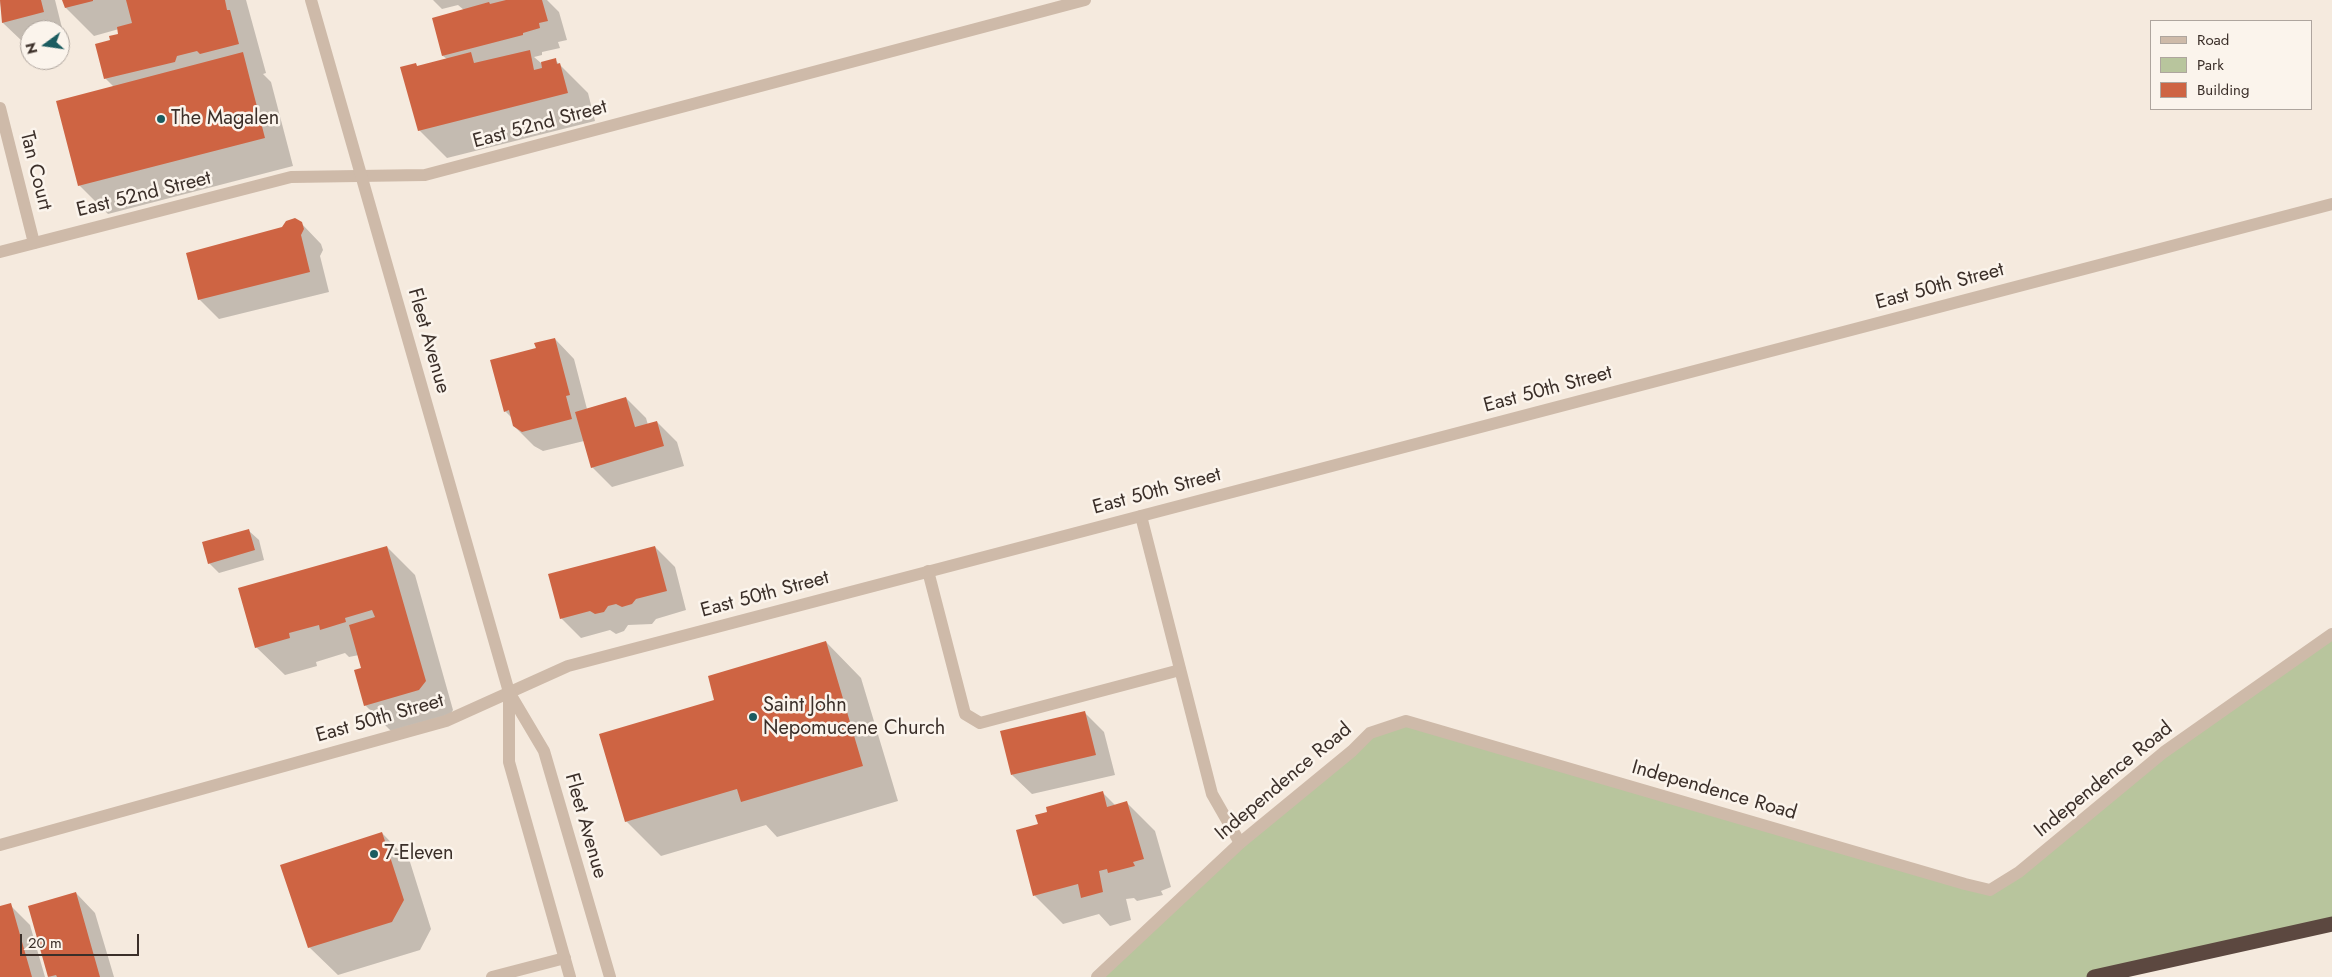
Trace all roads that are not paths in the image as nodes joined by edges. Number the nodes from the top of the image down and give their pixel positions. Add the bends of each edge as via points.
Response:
1 (310, 0) edge
2 (1085, 0) edge
3 (0, 108) edge
4 (360, 174) junction
5 (2332, 204) edge
6 (34, 243) junction
7 (0, 252) edge
8 (1141, 516) junction
9 (928, 571) junction
10 (2332, 634) edge
11 (1180, 670) junction
12 (509, 692) junction
13 (1240, 843) junction
14 (0, 845) edge
15 (2332, 924) edge
16 (565, 958) junction
17 (493, 977) edge
18 (570, 977) edge
19 (610, 977) edge
20 (1097, 977) edge
21 (2094, 977) edge

1 - 4 street, Fleet Avenue
2 - 4 street, East 52nd Street via 425,175
3 - 6 street, Tan Court
4 - 6 street, East 52nd Street via 292,176
4 - 12 street, Fleet Avenue
5 - 8 street, East 50th Street
6 - 7 street, East 52nd Street
8 - 9 street, East 50th Street
8 - 11 street
9 - 11 street via 965,714 980,723
9 - 12 street, East 50th Street via 568,666
10 - 13 street, Independence Road via 2164,752 2019,872 1990,890 1406,721 1370,733
11 - 13 street via 1212,794
12 - 14 street, East 50th Street via 446,721
12 - 16 street, Fleet Avenue via 509,762
12 - 19 street, Fleet Avenue via 544,751
13 - 20 street, Independence Road
15 - 21 highway
16 - 17 street
16 - 18 street, Fleet Avenue

